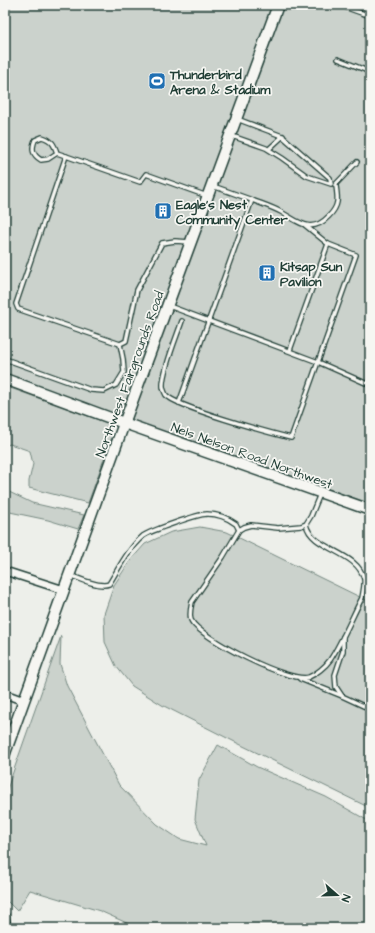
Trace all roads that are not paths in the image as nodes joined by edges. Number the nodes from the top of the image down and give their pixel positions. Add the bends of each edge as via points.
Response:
1 (278, 5) edge
2 (340, 5) edge
3 (370, 16) edge
4 (338, 58) dead end
5 (370, 72) edge
6 (237, 119) junction
7 (231, 136) junction
8 (283, 136) junction
9 (269, 150) junction
10 (57, 153) junction
11 (66, 156) junction
12 (357, 162) dead end
13 (331, 184) junction
14 (212, 185) junction
15 (336, 186) junction
16 (208, 197) junction
17 (252, 200) junction
18 (306, 226) junction
19 (191, 242) junction
20 (328, 244) junction
21 (168, 306) junction
22 (182, 321) dead end
23 (209, 321) junction
24 (120, 344) junction
25 (290, 350) junction
26 (5, 359) edge
27 (318, 362) junction
28 (5, 379) edge
29 (370, 385) edge
30 (179, 403) junction
31 (124, 423) junction
32 (320, 493) junction
33 (370, 510) edge
34 (306, 524) junction
35 (239, 530) junction
36 (5, 571) edge
37 (69, 575) junction
38 (64, 590) junction
39 (343, 636) junction
40 (297, 678) junction
41 (5, 694) edge
42 (342, 696) junction
43 (24, 701) junction
44 (370, 709) edge
45 (5, 753) edge
46 (5, 916) edge
47 (7, 928) edge

1 - 6 main road, Northwest Fairgrounds Road
2 - 3 lane
4 - 5 lane
6 - 7 main road, Northwest Fairgrounds Road
6 - 8 lane
7 - 9 lane
7 - 14 main road, Northwest Fairgrounds Road
8 - 9 lane
8 - 13 lane via 330,178
9 - 13 lane via 307,176
10 - 10 lane via 50,140 42,137 35,140 32,148 35,156 41,160
10 - 11 lane
11 - 16 lane via 140,182 146,174
11 - 24 lane via 16,304 18,309
12 - 15 lane
13 - 15 lane
14 - 16 main road, Northwest Fairgrounds Road
14 - 17 lane
15 - 18 lane via 338,200 334,212 321,224
16 - 19 main road, Northwest Fairgrounds Road
17 - 18 lane via 280,211
17 - 23 lane
18 - 20 lane
19 - 21 main road, Northwest Fairgrounds Road
19 - 24 lane via 162,243 137,290 126,341
20 - 25 lane
20 - 27 lane via 356,255
21 - 23 lane
21 - 31 main road, Northwest Fairgrounds Road
22 - 30 lane via 164,374 163,387 166,395
23 - 25 lane
23 - 30 lane
24 - 26 lane via 124,372 116,385 104,391 91,390
25 - 27 lane
27 - 29 lane
27 - 30 lane via 291,438 249,427
28 - 31 main road, Nels Nelson Road Northwest
31 - 32 main road, Nels Nelson Road Northwest
31 - 37 main road, Northwest Fairgrounds Road
32 - 33 main road, Nels Nelson Road Northwest
32 - 34 lane
34 - 35 lane via 296,528 251,525
34 - 39 lane via 310,534 356,565 364,578 362,598
35 - 37 lane via 236,524 222,517 208,514 196,517 152,530 144,536 129,552 110,584 106,586
35 - 40 lane via 192,602 191,619 215,641 262,665
36 - 38 street
37 - 38 main road, Northwest Fairgrounds Road
38 - 43 main road, Northwest Fairgrounds Road
39 - 40 lane via 330,661 308,678
39 - 42 lane via 343,651 335,675 336,686
40 - 42 lane
41 - 43 street
42 - 44 lane
43 - 45 main road, Northwest Fairgrounds Road
46 - 47 street

